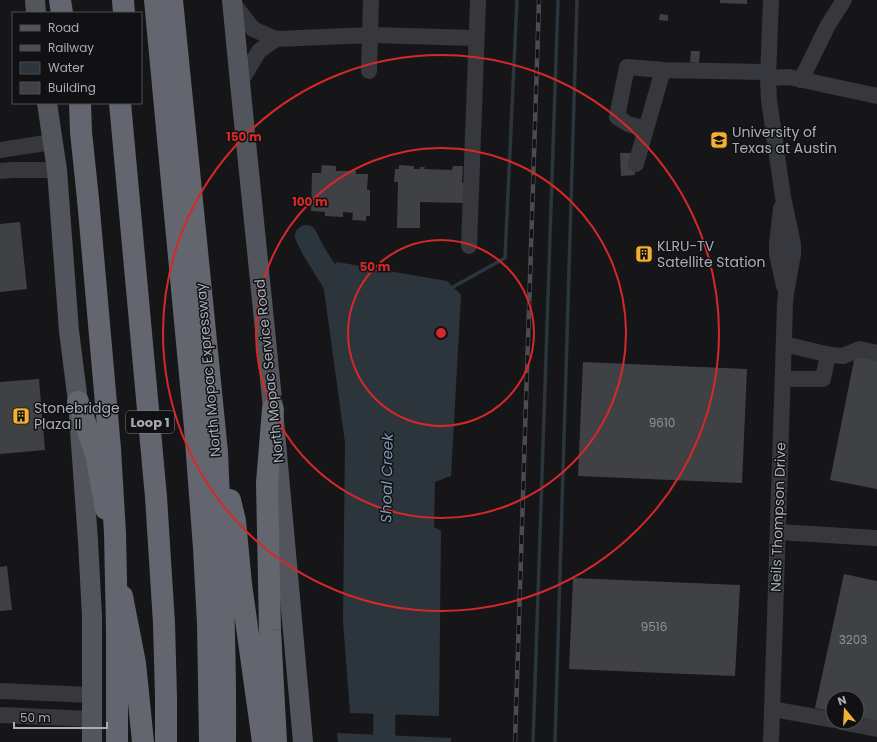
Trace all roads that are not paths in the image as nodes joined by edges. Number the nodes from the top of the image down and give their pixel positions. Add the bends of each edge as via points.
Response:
1 (35, 0) edge
2 (60, 0) edge
3 (73, 0) edge
4 (110, 0) edge
5 (123, 0) edge
6 (155, 0) edge
7 (172, 0) edge
8 (371, 0) edge
9 (478, 0) edge
10 (771, 0) edge
11 (844, 0) edge
12 (232, 2) edge
13 (36, 12) edge
14 (62, 12) edge
15 (74, 12) edge
16 (112, 12) edge
17 (124, 12) edge
18 (370, 34) junction
19 (276, 38) junction
20 (476, 38) junction
21 (663, 70) junction
22 (369, 71) dead end
23 (768, 75) junction
24 (801, 80) junction
25 (240, 83) junction
26 (877, 96) edge
27 (48, 104) edge
28 (76, 104) edge
29 (80, 104) edge
30 (120, 104) edge
31 (133, 104) edge
32 (646, 129) junction
33 (81, 132) junction
34 (52, 142) junction
35 (0, 150) edge
36 (636, 164) dead end
37 (56, 170) junction
38 (0, 171) edge
39 (470, 246) dead end
40 (784, 344) junction
41 (877, 353) edge
42 (828, 354) junction
43 (783, 378) junction
44 (78, 402) junction
45 (273, 409) junction
46 (217, 452) junction
47 (778, 532) junction
48 (877, 538) edge
49 (0, 691) edge
50 (92, 695) junction
51 (772, 708) junction
52 (0, 715) edge
53 (825, 718) edge
54 (92, 719) junction
55 (865, 727) edge
56 (877, 729) edge
57 (92, 742) edge
58 (117, 742) edge
59 (143, 742) edge
60 (166, 742) edge
61 (178, 742) edge
62 (210, 742) edge
63 (225, 742) edge
64 (263, 742) edge
65 (276, 742) edge
66 (303, 742) edge
67 (771, 742) edge

1 - 13 main road
2 - 14 highway
3 - 15 highway
4 - 16 highway
5 - 17 highway
6 - 62 highway via 203,533
7 - 46 highway, North Mopac Expressway
8 - 18 street
9 - 20 street
10 - 23 street, Neils Thompson Drive
11 - 24 street via 828,25
12 - 19 street via 253,29
12 - 25 main road, North Mopac Service Road
18 - 19 street
18 - 20 street
18 - 22 street
19 - 25 street via 259,51
20 - 39 street
21 - 23 street
21 - 32 street
21 - 32 street via 627,67 617,117 628,124
23 - 24 street
23 - 40 street, Neils Thompson Drive via 782,197 777,254 786,292
24 - 26 street
25 - 45 main road, North Mopac Service Road
27 - 34 main road
28 - 33 highway
29 - 33 highway
30 - 60 highway, Loop 1 via 157,504 164,623
31 - 61 highway via 172,544
32 - 36 street
33 - 58 highway, bridge via 115,533
34 - 35 street
34 - 37 main road
37 - 38 street
37 - 44 main road via 69,331
40 - 42 street
40 - 43 street, Neils Thompson Drive
41 - 42 street via 860,350 843,356
42 - 43 street via 823,380
43 - 47 street, Neils Thompson Drive
44 - 50 main road via 92,616
44 - 59 highway via 96,454 135,663
45 - 65 highway via 267,483 270,630
45 - 66 main road, North Mopac Service Road
46 - 63 highway, North Mopac Expressway via 226,701
46 - 64 highway via 235,521
47 - 48 street
47 - 51 street, Neils Thompson Drive
49 - 50 street
50 - 54 main road
51 - 53 street
51 - 67 street, Neils Thompson Drive
52 - 54 street
54 - 57 main road
55 - 56 street

